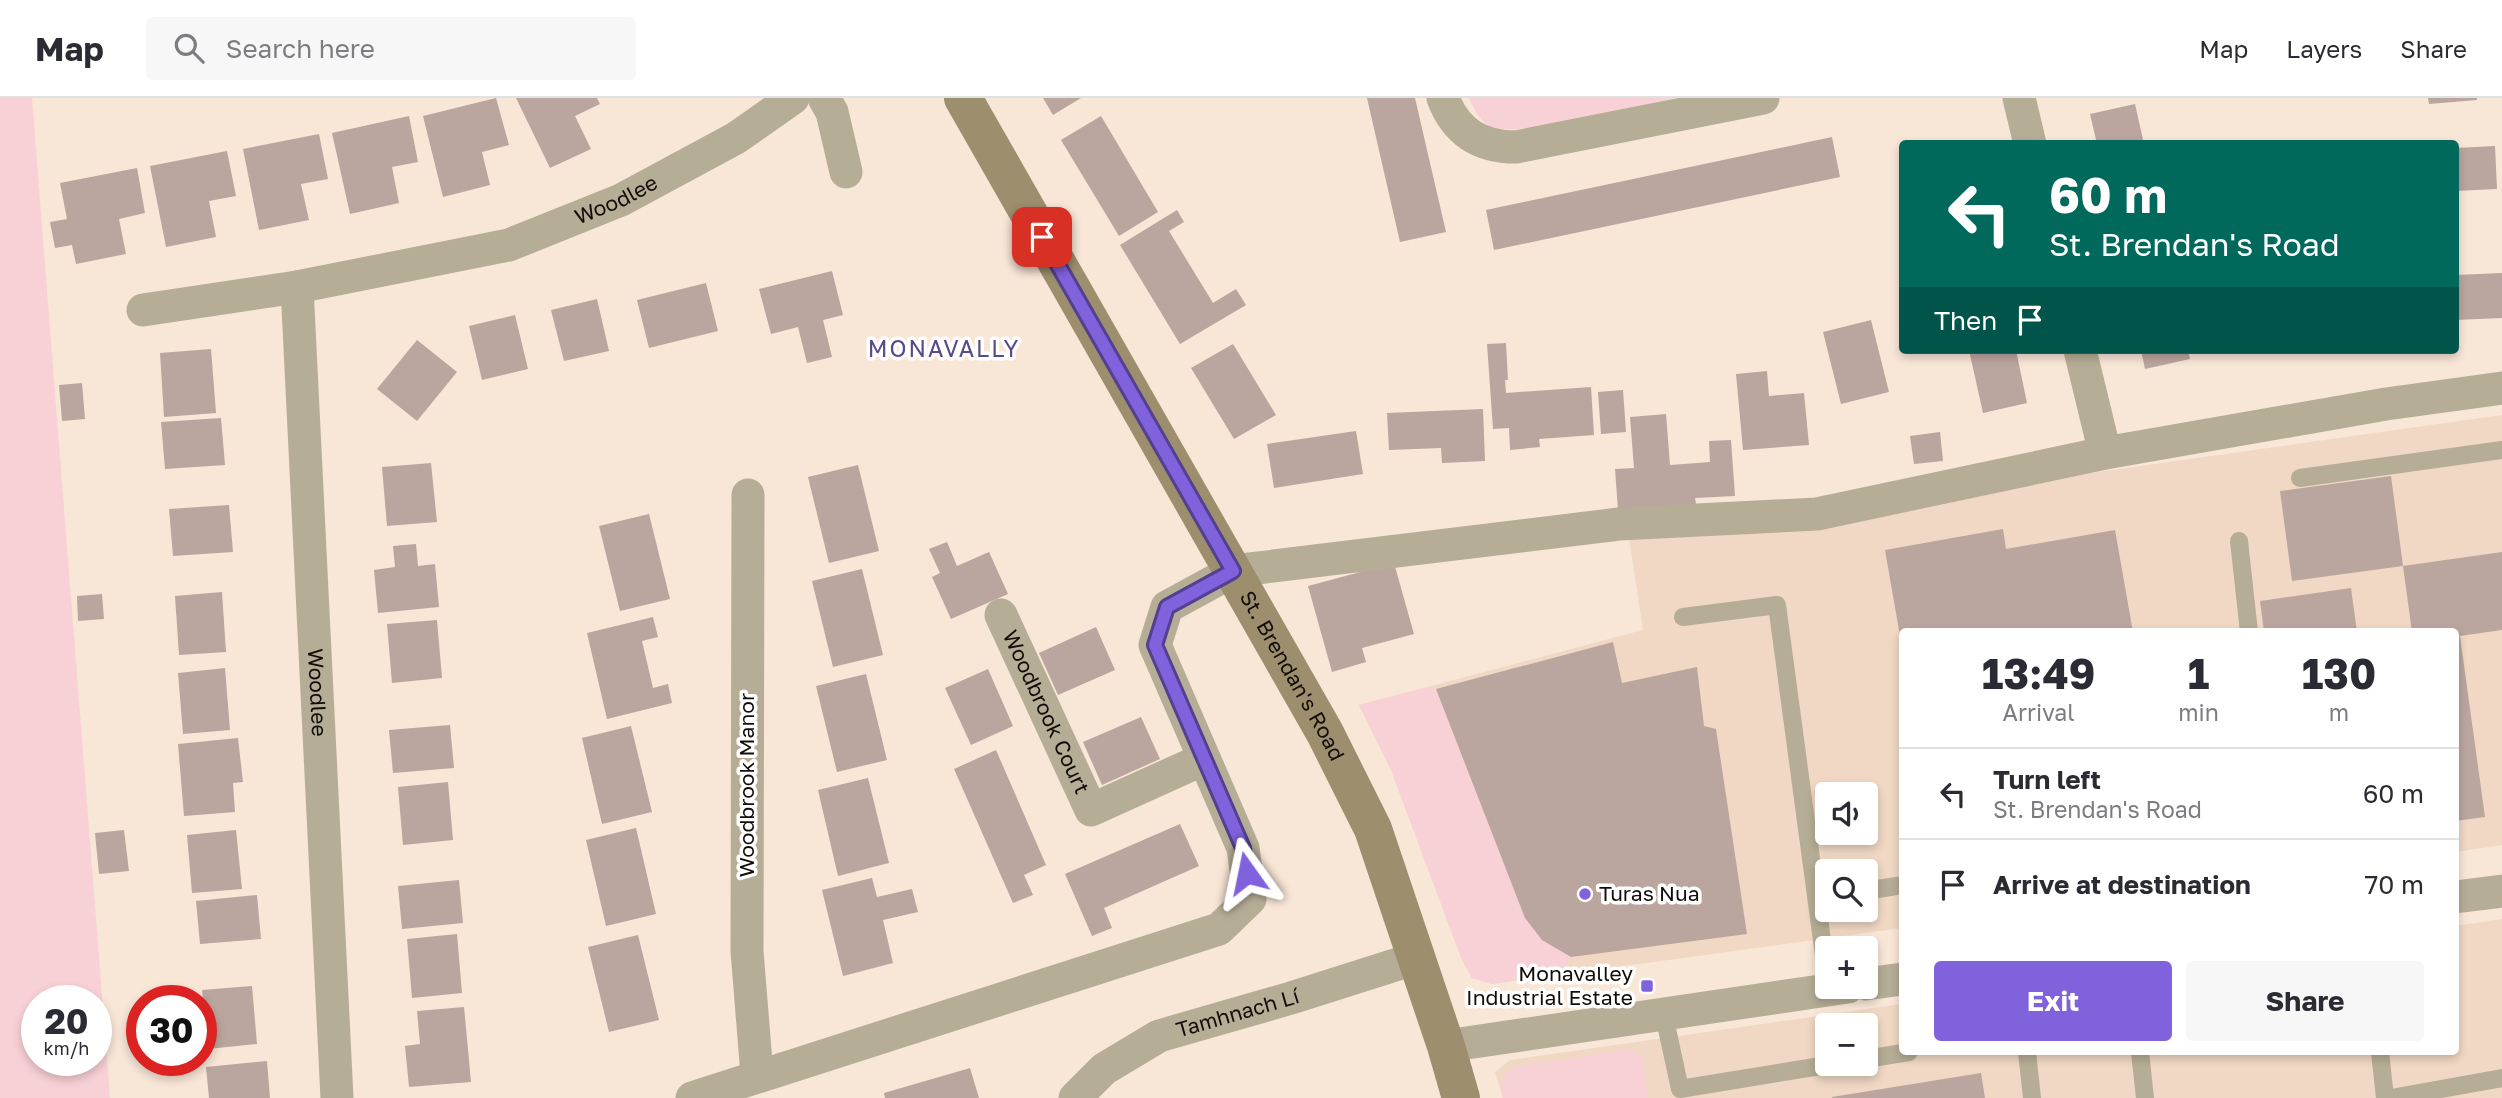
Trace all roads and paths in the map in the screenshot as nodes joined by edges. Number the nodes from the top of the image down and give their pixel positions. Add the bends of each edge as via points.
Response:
1 (793, 98) edge
2 (824, 98) edge
3 (963, 98) edge
4 (1443, 98) edge
5 (1763, 98) edge
6 (2019, 98) edge
7 (2029, 140) edge
8 (846, 172) dead end
9 (297, 287) junction
10 (143, 310) dead end
11 (2081, 354) edge
12 (2502, 388) edge
13 (2502, 450) edge
14 (2105, 453) junction
15 (2300, 478) dead end
16 (748, 495) dead end
17 (2239, 541) dead end
18 (1233, 571) junction
19 (1001, 615) dead end
20 (1683, 617) dead end
21 (2249, 628) edge
22 (1204, 759) junction
23 (1899, 886) edge
24 (1878, 889) edge
25 (2502, 891) edge
26 (2459, 896) edge
27 (1826, 936) edge
28 (1417, 958) junction
29 (1899, 979) edge
30 (1878, 982) edge
31 (1815, 988) edge
32 (1664, 1015) junction
33 (1446, 1046) junction
34 (1899, 1054) edge
35 (2027, 1055) edge
36 (2140, 1055) edge
37 (2381, 1055) edge
38 (1878, 1057) edge
39 (1815, 1067) edge
40 (757, 1075) junction
41 (2502, 1078) edge
42 (337, 1098) edge
43 (692, 1098) edge
44 (1075, 1098) edge
45 (1461, 1098) edge
46 (2032, 1098) edge
47 (2145, 1098) edge
48 (2385, 1098) edge
49 (2391, 1098) edge

1 - 9 street, Woodlee via 736,138 621,200 509,245
2 - 8 street via 832,112
3 - 18 main road, St. Brendan's Road
4 - 5 street via 1458,126 1470,136 1500,147
6 - 7 street
9 - 10 street, Woodlee
9 - 42 street, Woodlee
11 - 14 street
12 - 14 street
13 - 15 lane
14 - 18 street via 1817,514 1619,524
16 - 40 street, Woodbrook Manor via 747,951
17 - 21 lane
18 - 22 street via 1167,607 1155,645
18 - 28 main road, St. Brendan's Road via 1325,733 1373,829
19 - 22 street, Woodbrook Court via 1091,810
20 - 27 lane via 1777,605
22 - 40 street via 1243,848 1250,899 1219,929
23 - 24 lane
25 - 26 street
28 - 33 main road, St. Brendan's Road
28 - 44 street, Tamhnach Lí via 1159,1036 1104,1069
29 - 30 street
31 - 32 street
32 - 33 street
32 - 39 lane via 1680,1089
33 - 45 main road, St. Brendan's Road
34 - 38 lane
35 - 46 lane
36 - 47 lane
37 - 48 lane
40 - 43 street
41 - 49 lane

